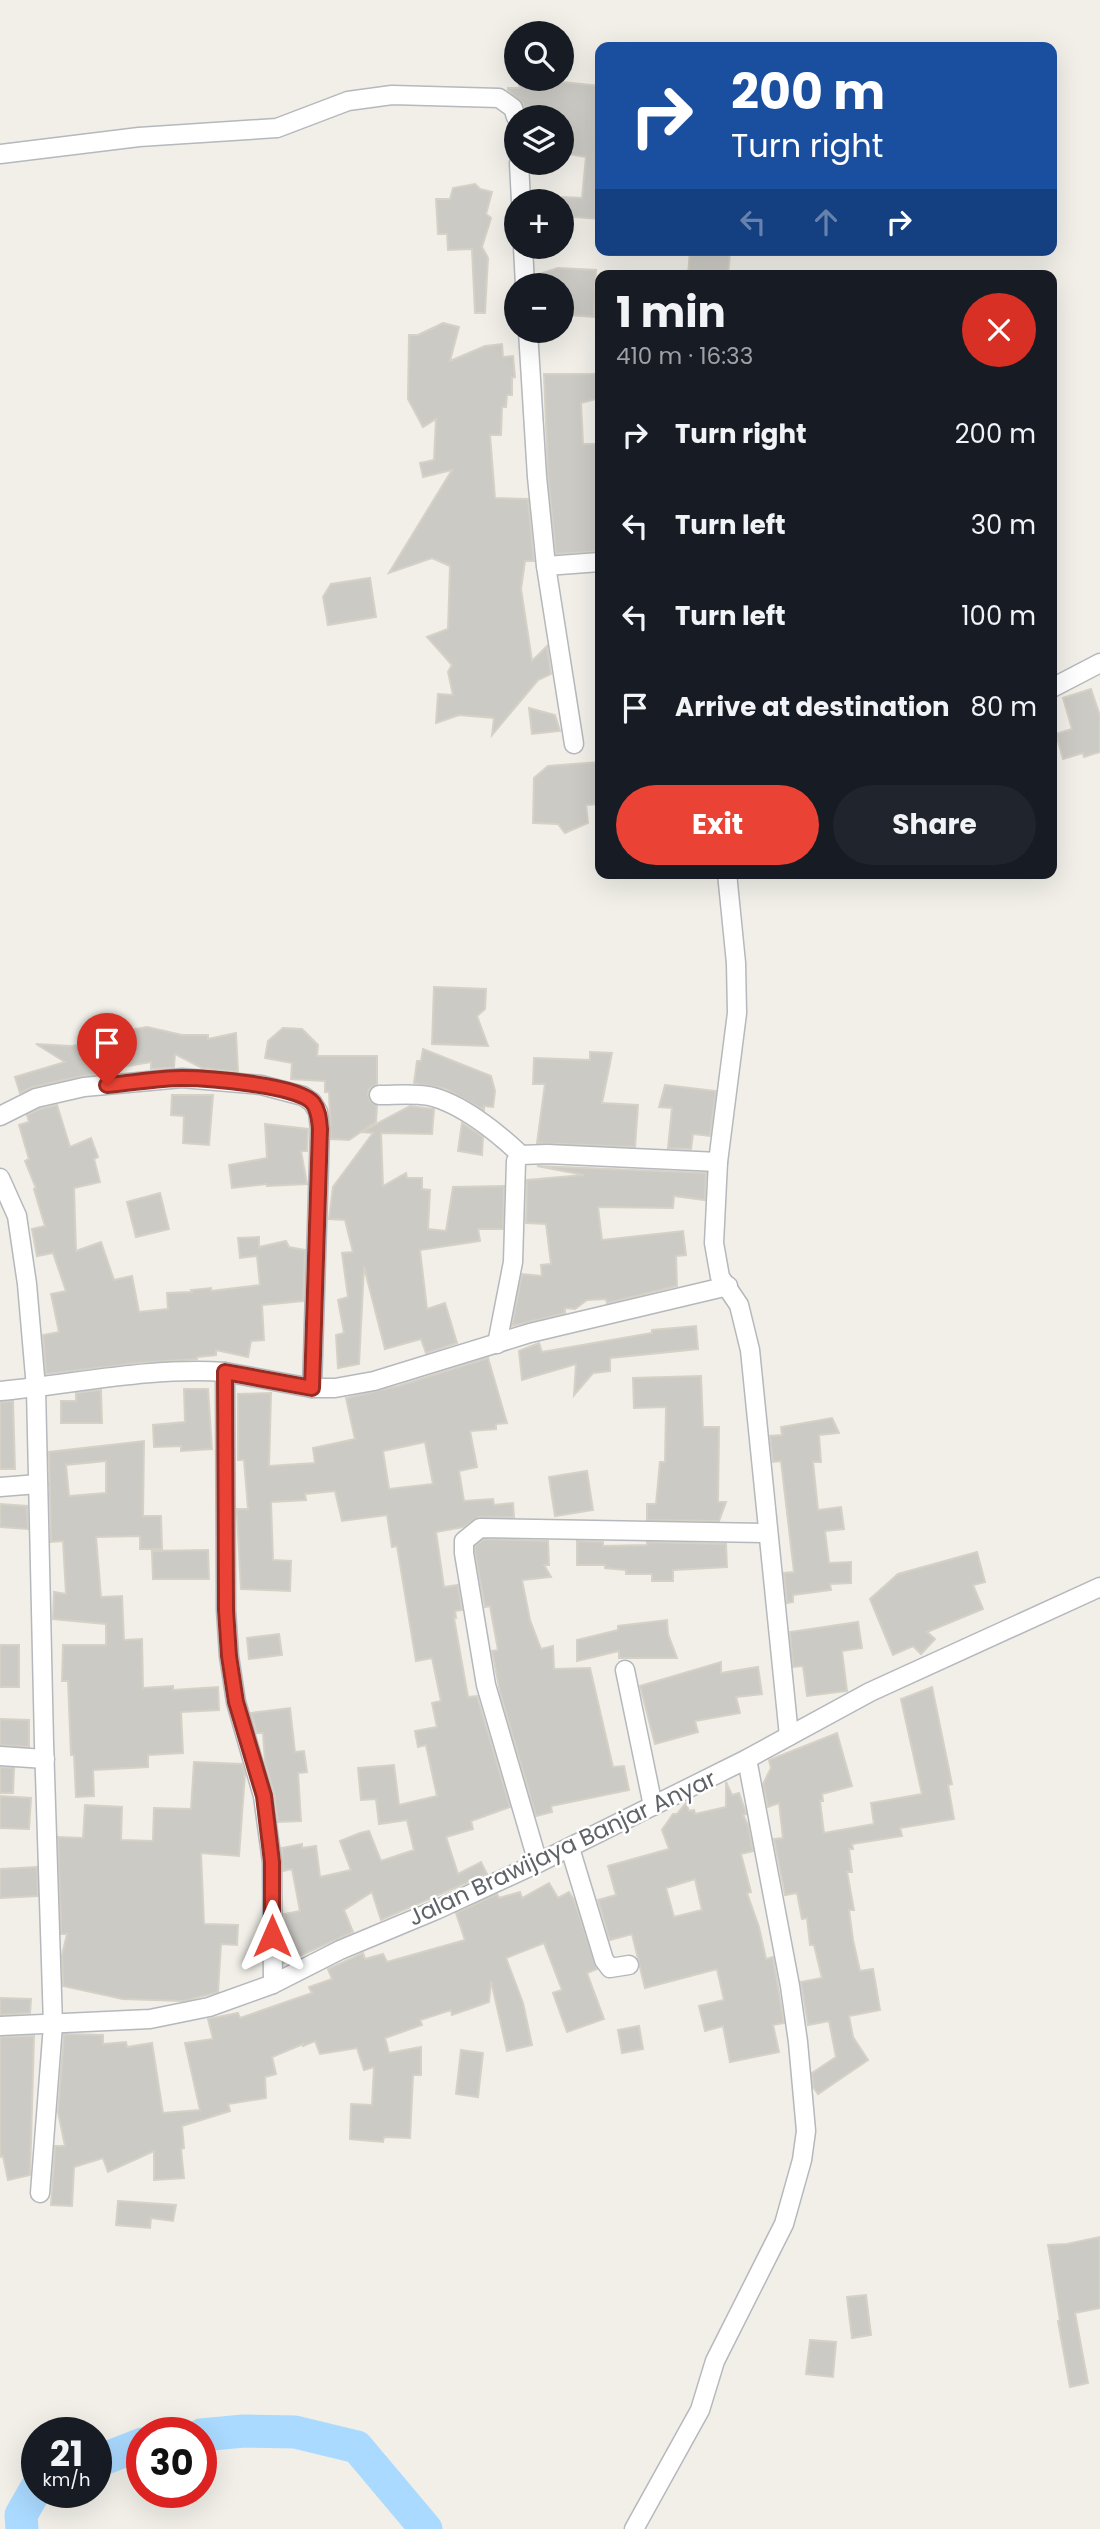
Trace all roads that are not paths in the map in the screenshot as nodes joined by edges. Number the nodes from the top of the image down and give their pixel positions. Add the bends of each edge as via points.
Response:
1 (509, 105) edge
2 (0, 154) edge
3 (529, 343) edge
4 (595, 562) edge
5 (546, 566) junction
6 (1100, 663) edge
7 (1057, 685) edge
8 (574, 744) dead end
9 (728, 879) edge
10 (379, 1095) dead end
11 (0, 1116) edge
12 (520, 1155) junction
13 (718, 1162) junction
14 (0, 1178) edge
15 (728, 1286) junction
16 (497, 1344) junction
17 (225, 1372) junction
18 (36, 1388) junction
19 (312, 1388) junction
20 (0, 1391) edge
21 (38, 1484) junction
22 (0, 1487) edge
23 (767, 1533) junction
24 (1100, 1587) edge
25 (625, 1670) dead end
26 (789, 1736) junction
27 (0, 1756) edge
28 (45, 1759) junction
29 (747, 1759) junction
30 (653, 1806) junction
31 (570, 1847) junction
32 (538, 1863) junction
33 (629, 1965) dead end
34 (273, 1984) junction
35 (53, 2025) junction
36 (0, 2026) edge
37 (40, 2193) dead end
38 (634, 2529) edge

1 - 2 street via 499,98 392,95 348,101 277,128 139,137
3 - 5 street
4 - 5 street
5 - 8 street
6 - 7 street
9 - 13 street via 738,996
10 - 12 street via 429,1097 451,1105 484,1124
11 - 19 street via 36,1098 84,1087 182,1078 261,1085 312,1102 320,1129
12 - 13 street
12 - 16 street via 516,1161 513,1262
13 - 15 street via 713,1244 720,1276
14 - 18 street via 17,1216
15 - 16 street
15 - 23 street via 739,1305 750,1350
16 - 19 street via 374,1381
17 - 18 street via 171,1370
17 - 19 street
17 - 34 street via 229,1656 236,1702 264,1796 272,1862
18 - 20 street
18 - 21 street
21 - 22 street
21 - 28 street
23 - 26 street
23 - 32 street via 480,1528 464,1541 486,1685
24 - 26 street, Jalan Brawijaya Banjar Anyar via 870,1692
25 - 30 street
26 - 29 street, Jalan Brawijaya Banjar Anyar
27 - 28 street
28 - 35 street
29 - 30 street, Jalan Brawijaya Banjar Anyar
29 - 38 street via 798,2042 806,2131 802,2160 784,2224 715,2361 700,2410
30 - 31 street, Jalan Brawijaya Banjar Anyar
31 - 32 street, Jalan Brawijaya Banjar Anyar
31 - 33 street via 604,1960 610,1968
32 - 34 street, Jalan Brawijaya Banjar Anyar
34 - 35 street, Jalan Brawijaya Banjar Anyar via 180,2014
35 - 36 street, Jalan Brawijaya Banjar Anyar
35 - 37 street

